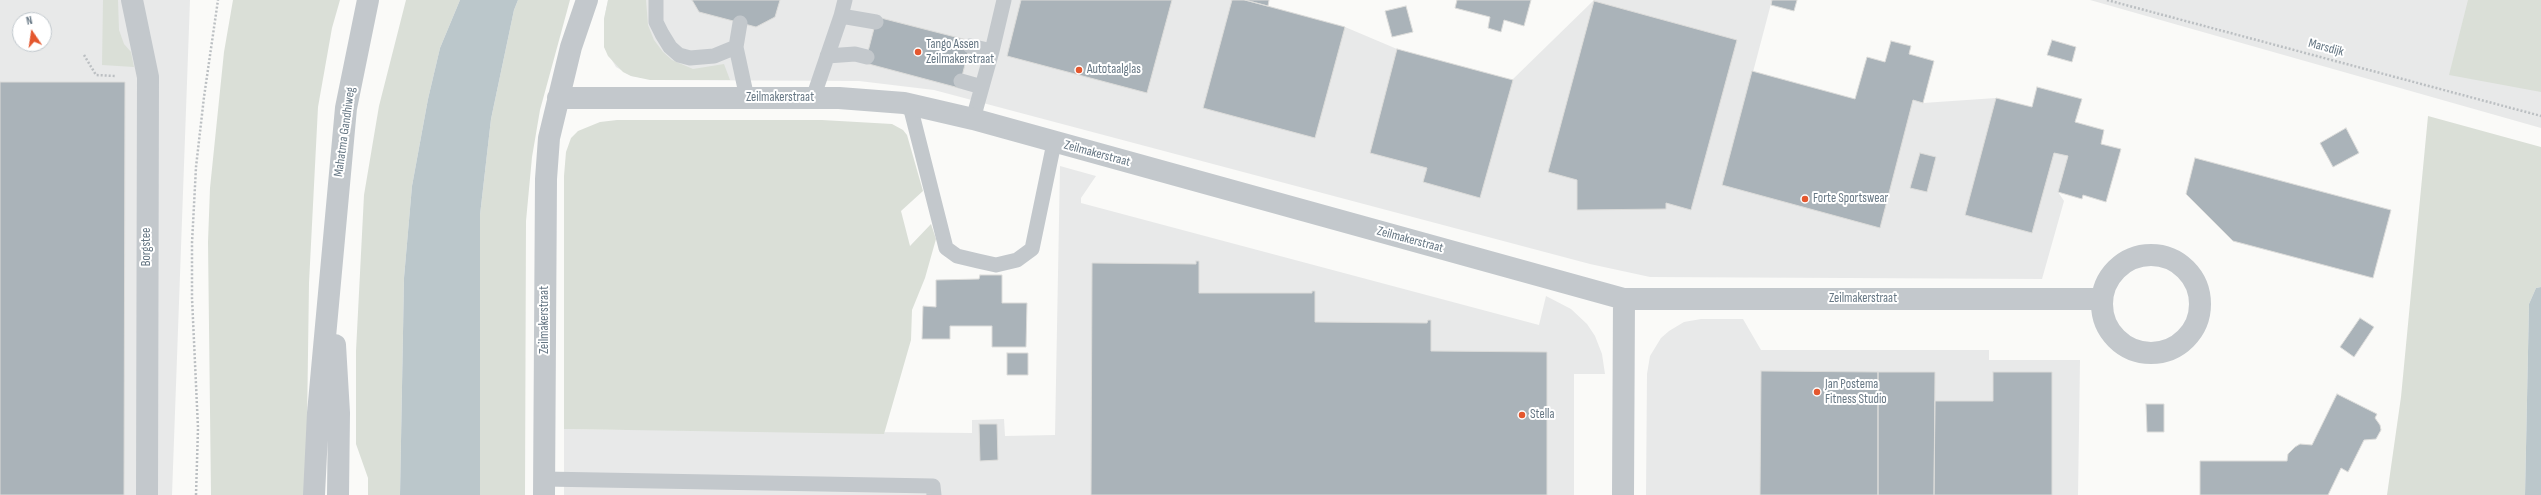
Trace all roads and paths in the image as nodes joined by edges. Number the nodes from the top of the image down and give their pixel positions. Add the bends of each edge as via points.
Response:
1 (132, 0) edge
2 (218, 0) edge
3 (368, 0) edge
4 (587, 0) edge
5 (656, 0) edge
6 (845, 0) edge
7 (1004, 0) edge
8 (2107, 0) edge
9 (841, 16) junction
10 (876, 22) dead end
11 (740, 23) dead end
12 (970, 46) dead end
13 (736, 48) junction
14 (992, 51) junction
15 (84, 54) dead end
16 (827, 56) junction
17 (866, 57) dead end
18 (148, 77) junction
19 (961, 81) dead end
20 (982, 86) junction
21 (558, 98) junction
22 (747, 98) junction
23 (813, 98) junction
24 (910, 106) junction
25 (2541, 116) edge
26 (973, 119) junction
27 (1054, 142) junction
28 (331, 266) junction
29 (1624, 299) junction
30 (2102, 299) junction
31 (544, 487) edge
32 (147, 495) edge
33 (196, 495) edge
34 (314, 495) edge
35 (338, 495) edge
36 (934, 495) edge
37 (1623, 495) edge

1 - 18 street, Borgstee
2 - 33 path via 204,97 192,243 198,428
3 - 28 street, Mahatma Gandhiweg via 346,108
4 - 21 street, Zeilmakerstraat via 571,47
5 - 13 lane via 656,22 670,47 679,54 690,58 714,56
6 - 9 lane
7 - 14 lane
8 - 25 path, Marsdijk
9 - 10 lane
9 - 16 lane
11 - 13 lane
12 - 14 lane
13 - 22 lane
14 - 20 lane
15 - 18 path via 96,76
16 - 17 lane via 855,54
16 - 23 lane
18 - 32 street, Borgstee
19 - 20 lane
20 - 26 lane
21 - 22 street, Zeilmakerstraat
21 - 31 street, Zeilmakerstraat via 549,138 546,179
22 - 23 street, Zeilmakerstraat
23 - 24 street, Zeilmakerstraat via 839,98
24 - 26 street, Zeilmakerstraat
24 - 27 lane via 946,248 957,256 996,265 1017,260 1032,249
26 - 27 street, Zeilmakerstraat
27 - 29 street, Zeilmakerstraat
28 - 34 street, Mahatma Gandhiweg via 318,413
28 - 35 street, Mahatma Gandhiweg via 339,413
29 - 30 street, Zeilmakerstraat
29 - 37 street
30 - 30 street via 2103,316 2110,331 2134,351 2150,354 2166,351 2181,343 2196,324 2201,301 2197,285 2180,264 2160,256 2144,255 2128,260 2116,270 2106,284
31 - 36 lane via 933,486

